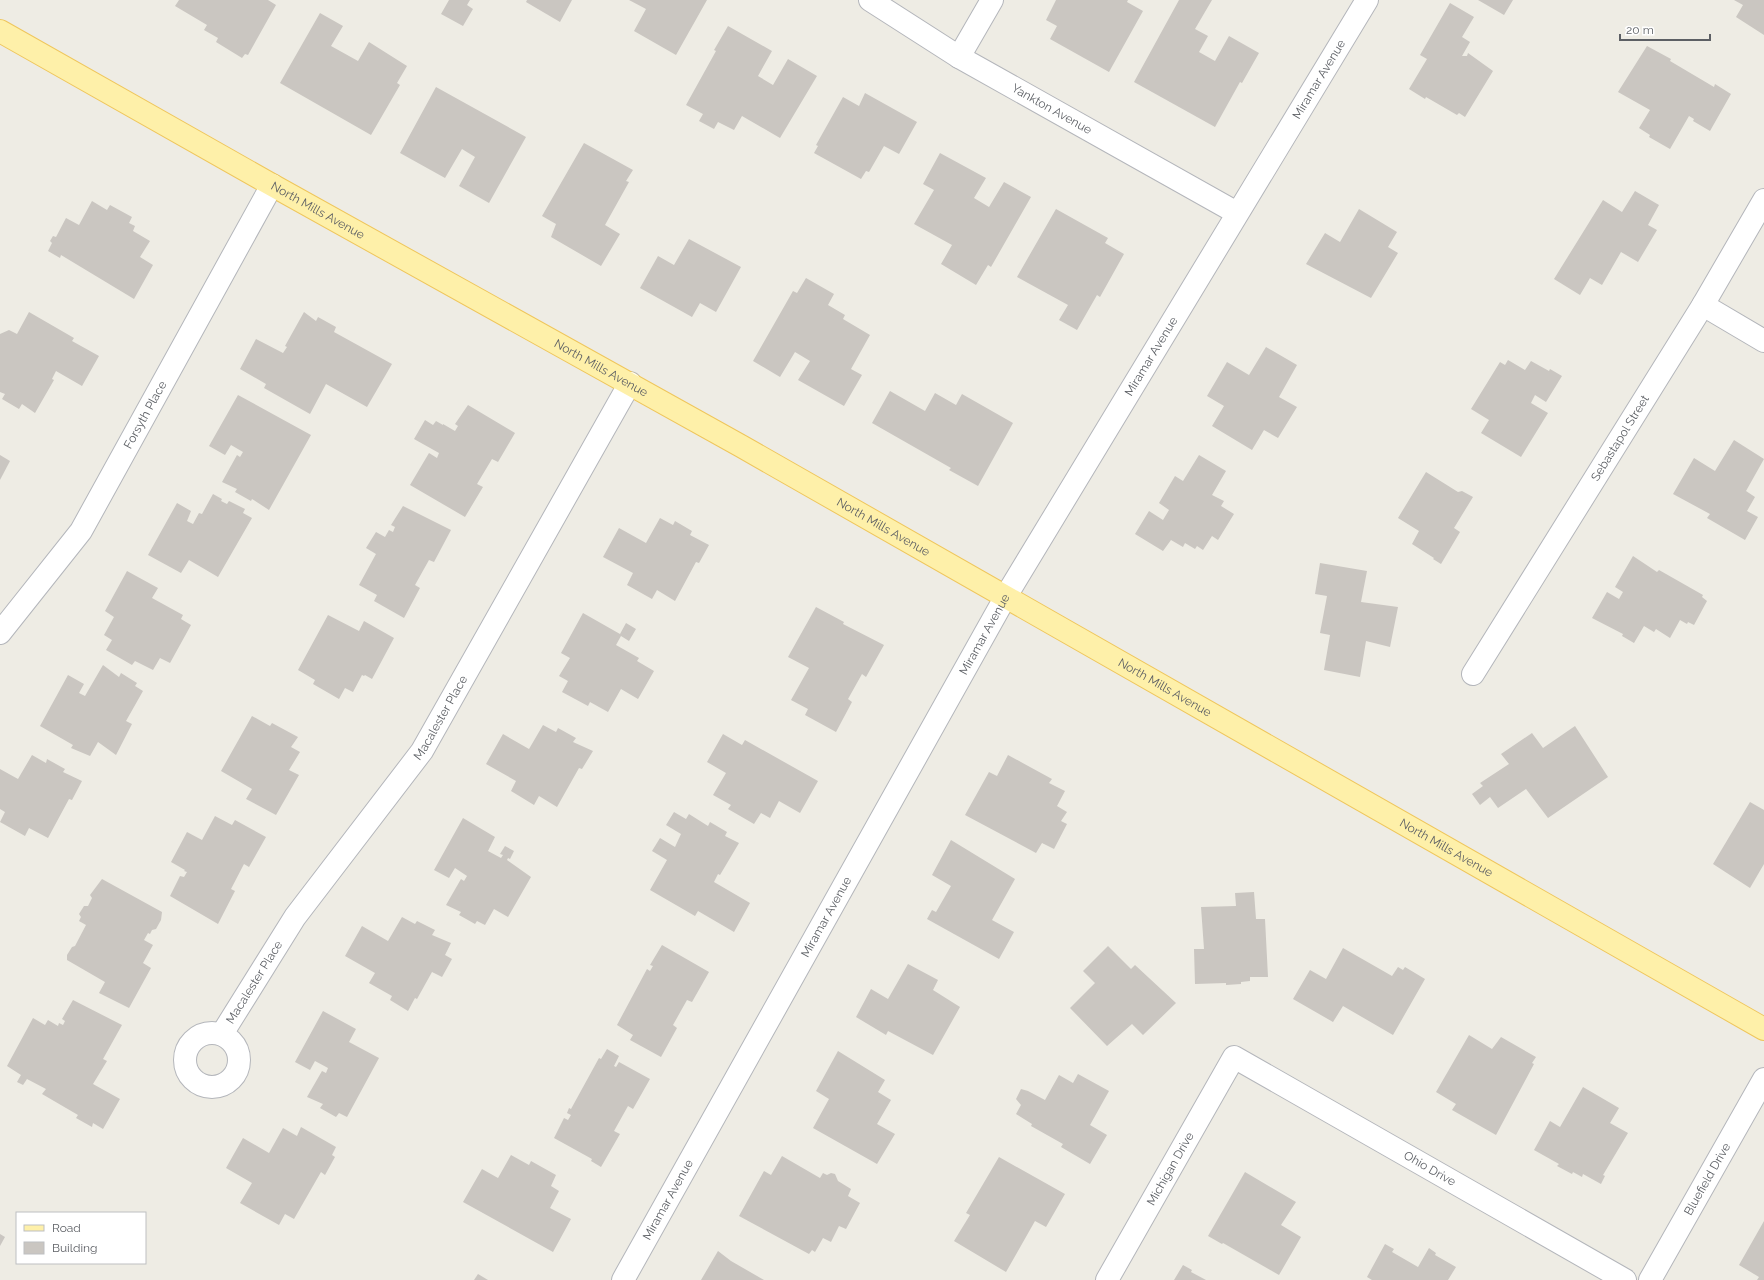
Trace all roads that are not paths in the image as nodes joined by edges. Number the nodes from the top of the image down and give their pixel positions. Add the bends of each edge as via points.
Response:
1 (870, 0) edge
2 (992, 0) edge
3 (1367, 0) edge
4 (0, 31) edge
5 (959, 57) junction
6 (272, 185) junction
7 (1764, 200) edge
8 (1237, 213) junction
9 (1703, 305) junction
10 (1764, 341) edge
11 (630, 383) junction
12 (1006, 596) junction
13 (0, 633) edge
14 (1473, 674) dead end
15 (1764, 1028) edge
16 (222, 1034) dead end
17 (1234, 1057) joint
18 (1764, 1079) edge
19 (623, 1280) edge
20 (1107, 1280) edge
21 (1625, 1280) edge
22 (1650, 1280) edge

1 - 5 street, Yankton Avenue
2 - 5 street
3 - 8 street, Miramar Avenue
4 - 6 main road, North Mills Avenue
5 - 8 street, Yankton Avenue
6 - 11 main road, North Mills Avenue
6 - 13 street, Forsyth Place via 81,530
7 - 9 street, Sebastapol Street
8 - 12 street, Miramar Avenue
9 - 10 street
9 - 14 street, Sebastapol Street
11 - 12 main road, North Mills Avenue
11 - 16 street, Macalester Place via 422,752 295,917
12 - 15 main road, North Mills Avenue
12 - 19 street, Miramar Avenue
17 - 20 street, Michigan Drive
17 - 21 street, Ohio Drive
18 - 22 street, Bluefield Drive

